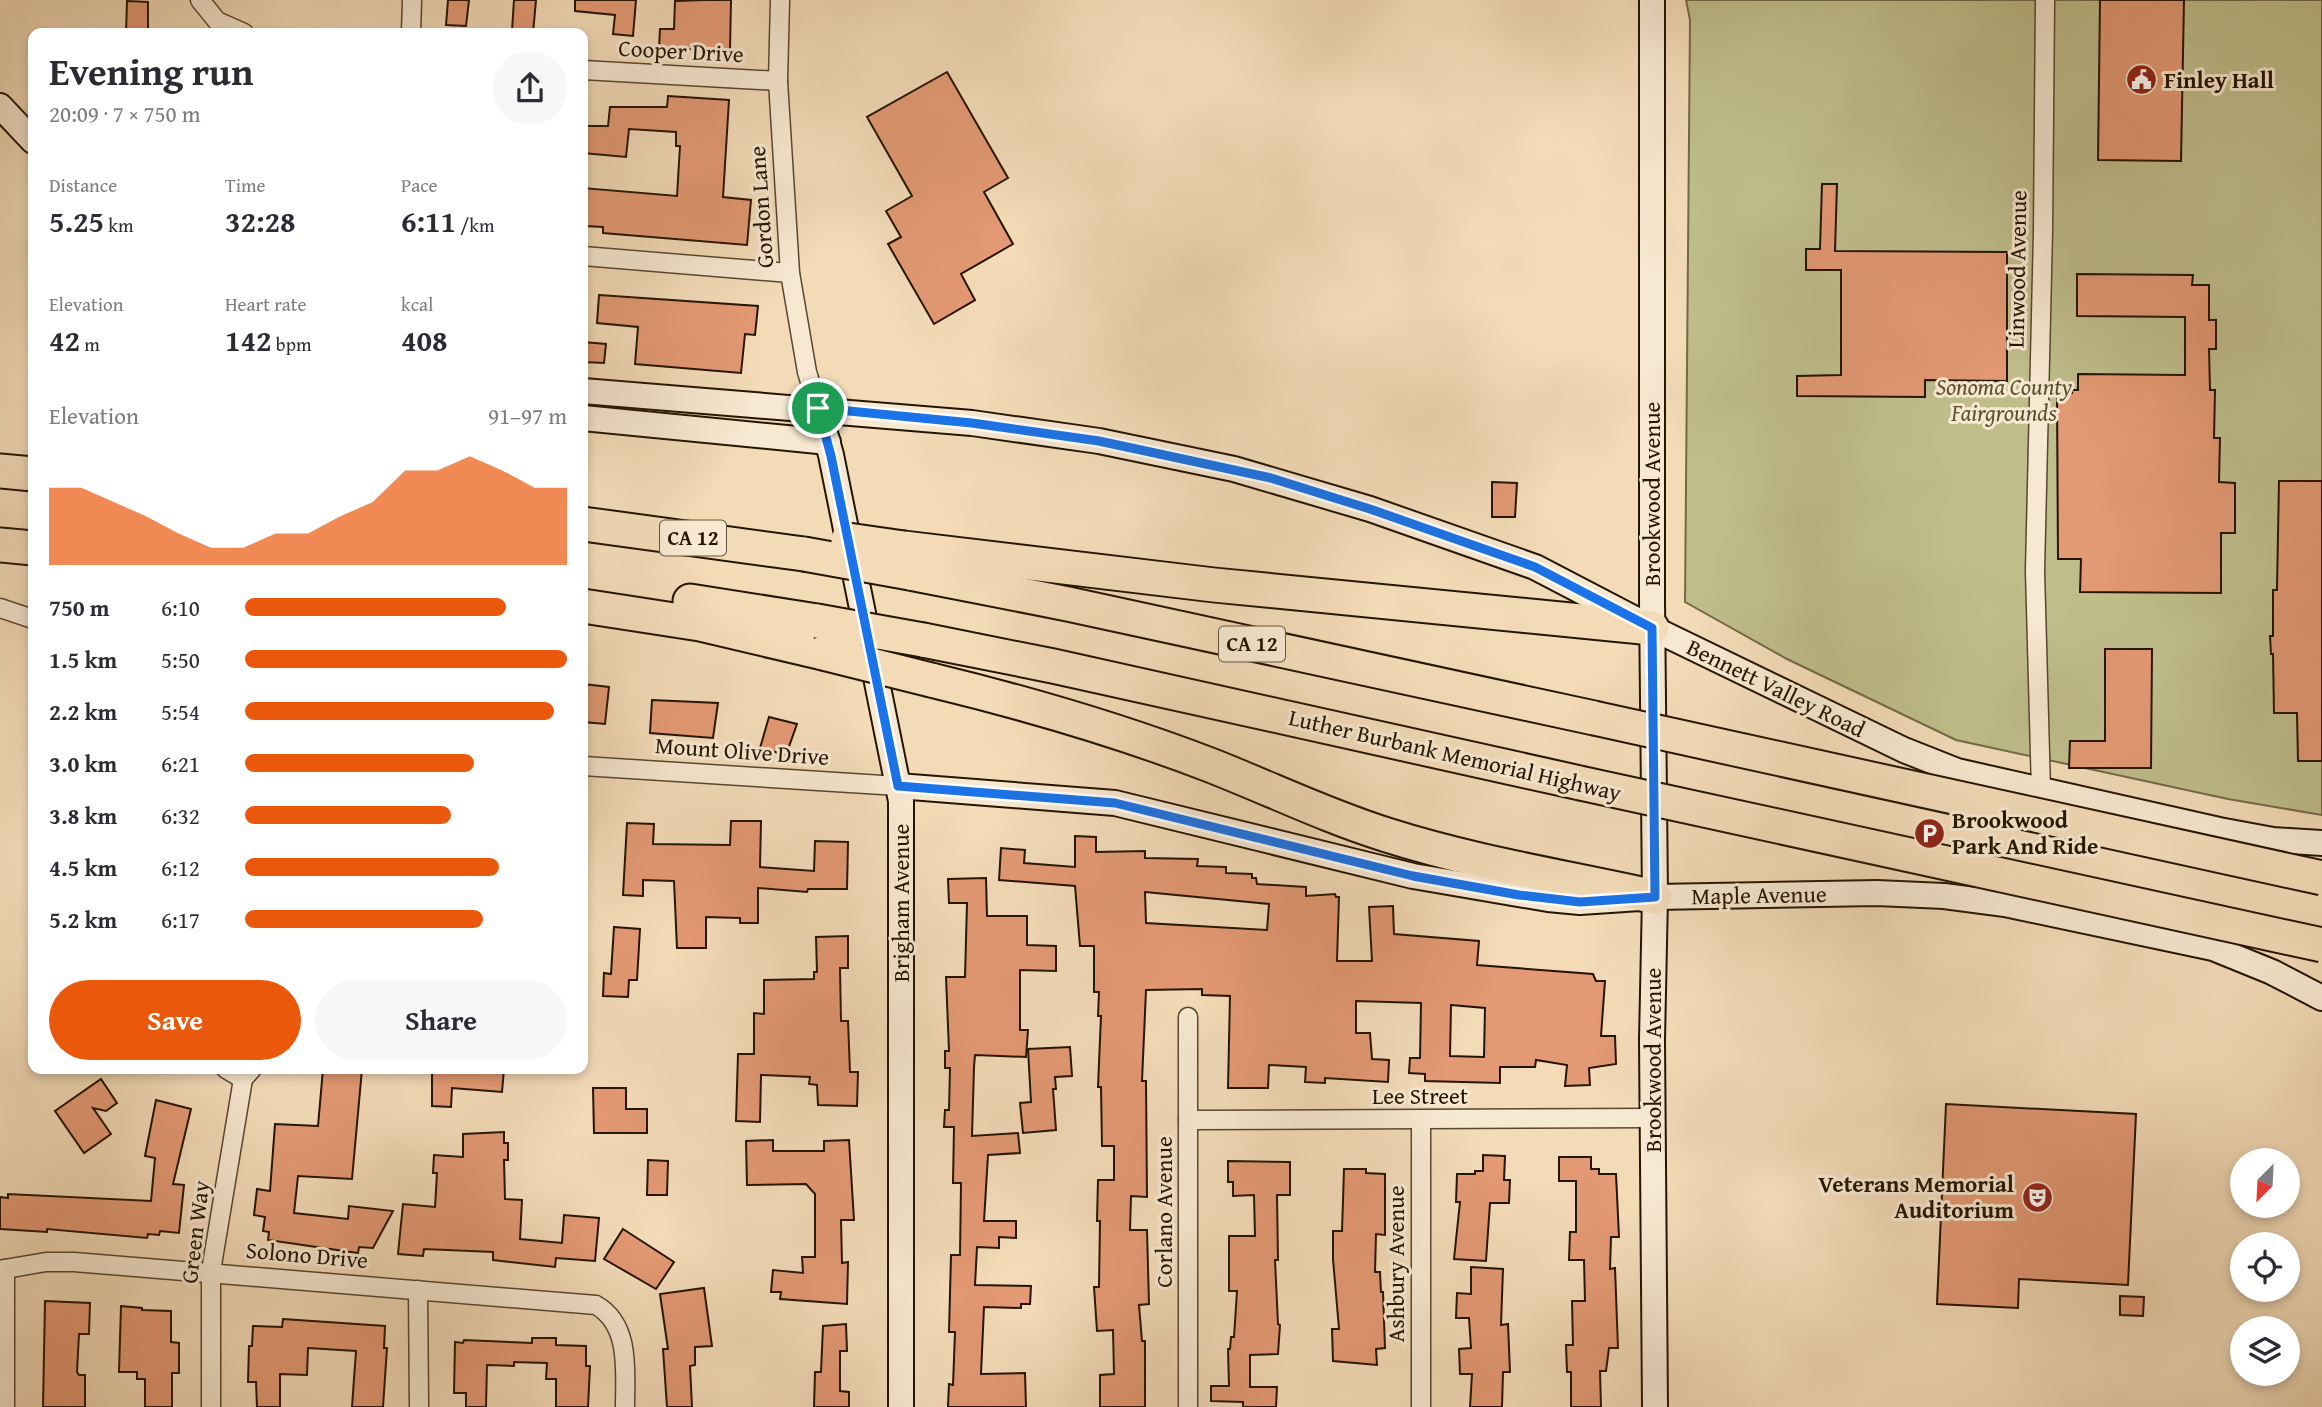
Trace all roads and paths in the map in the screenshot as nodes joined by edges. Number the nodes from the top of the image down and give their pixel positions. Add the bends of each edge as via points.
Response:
1 (200, 0) edge
2 (412, 0) edge
3 (780, 0) edge
4 (1652, 0) edge
5 (2045, 0) edge
6 (233, 28) edge
7 (411, 28) edge
8 (588, 70) edge
9 (778, 80) junction
10 (0, 106) edge
11 (28, 136) edge
12 (588, 256) edge
13 (790, 273) junction
14 (588, 391) edge
15 (818, 408) junction
16 (588, 418) edge
17 (828, 442) junction
18 (0, 471) edge
19 (28, 474) edge
20 (588, 524) edge
21 (0, 545) edge
22 (28, 548) edge
23 (907, 560) junction
24 (588, 590) edge
25 (588, 607) edge
26 (0, 608) edge
27 (28, 617) edge
28 (1652, 628) junction
29 (588, 766) edge
30 (898, 786) junction
31 (2041, 791) junction
32 (2322, 843) edge
33 (2322, 878) edge
34 (1655, 897) junction
35 (2322, 945) edge
36 (2322, 998) edge
37 (1188, 1017) dead end
38 (248, 1074) edge
39 (1652, 1118) junction
40 (1188, 1120) junction
41 (1421, 1120) junction
42 (2, 1270) edge
43 (211, 1271) junction
44 (418, 1290) junction
45 (5, 1407) edge
46 (211, 1407) edge
47 (419, 1407) edge
48 (625, 1407) edge
49 (901, 1407) edge
50 (1188, 1407) edge
51 (1421, 1407) edge
52 (1654, 1407) edge

1 - 6 street via 217,21
2 - 7 street
3 - 9 street, Gordon Lane
4 - 28 street, Brookwood Avenue
5 - 31 street, Linwood Avenue via 2035,571
8 - 9 street, Cooper Drive
9 - 13 street, Gordon Lane
10 - 11 street
12 - 13 street
13 - 15 street, Gordon Lane
14 - 15 street, Bennett Valley Road
15 - 17 street, Brigham Avenue
15 - 28 street, Bennett Valley Road via 1088,439 1271,478 1535,567
16 - 17 street
17 - 30 street, Brigham Avenue
18 - 19 highway
20 - 23 highway, CA 12, bridge via 801,544
21 - 22 highway
23 - 28 highway
23 - 33 highway, CA 12, bridge via 1068,604
24 - 35 highway, Luther Burbank Memorial Highway, bridge via 817,621 1080,672
25 - 34 highway, bridge via 700,624 1039,708 1137,738 1419,845 1491,865
26 - 27 street
28 - 31 street, Bennett Valley Road via 1930,761
28 - 34 street, Brookwood Avenue
29 - 30 street, Mount Olive Drive
30 - 34 street, Maple Avenue via 1115,803 1413,876 1519,895 1580,902
30 - 49 street, Brigham Avenue
31 - 32 street, Bennett Valley Road via 2273,840
34 - 36 street, Maple Avenue via 1900,893 2005,904 2213,948
34 - 39 street, Brookwood Avenue
37 - 40 street, Corlano Avenue
38 - 43 street, Green Way
39 - 41 street, Lee Street
39 - 52 street, Brookwood Avenue
40 - 41 street, Lee Street
40 - 50 street, Corlano Avenue
41 - 51 street, Ashbury Avenue
42 - 43 street, Solono Drive via 65,1262
42 - 45 street
43 - 44 street, Solono Drive
43 - 46 street, Green Way
44 - 47 street
44 - 48 street, Solono Drive via 574,1302 609,1312 625,1354

